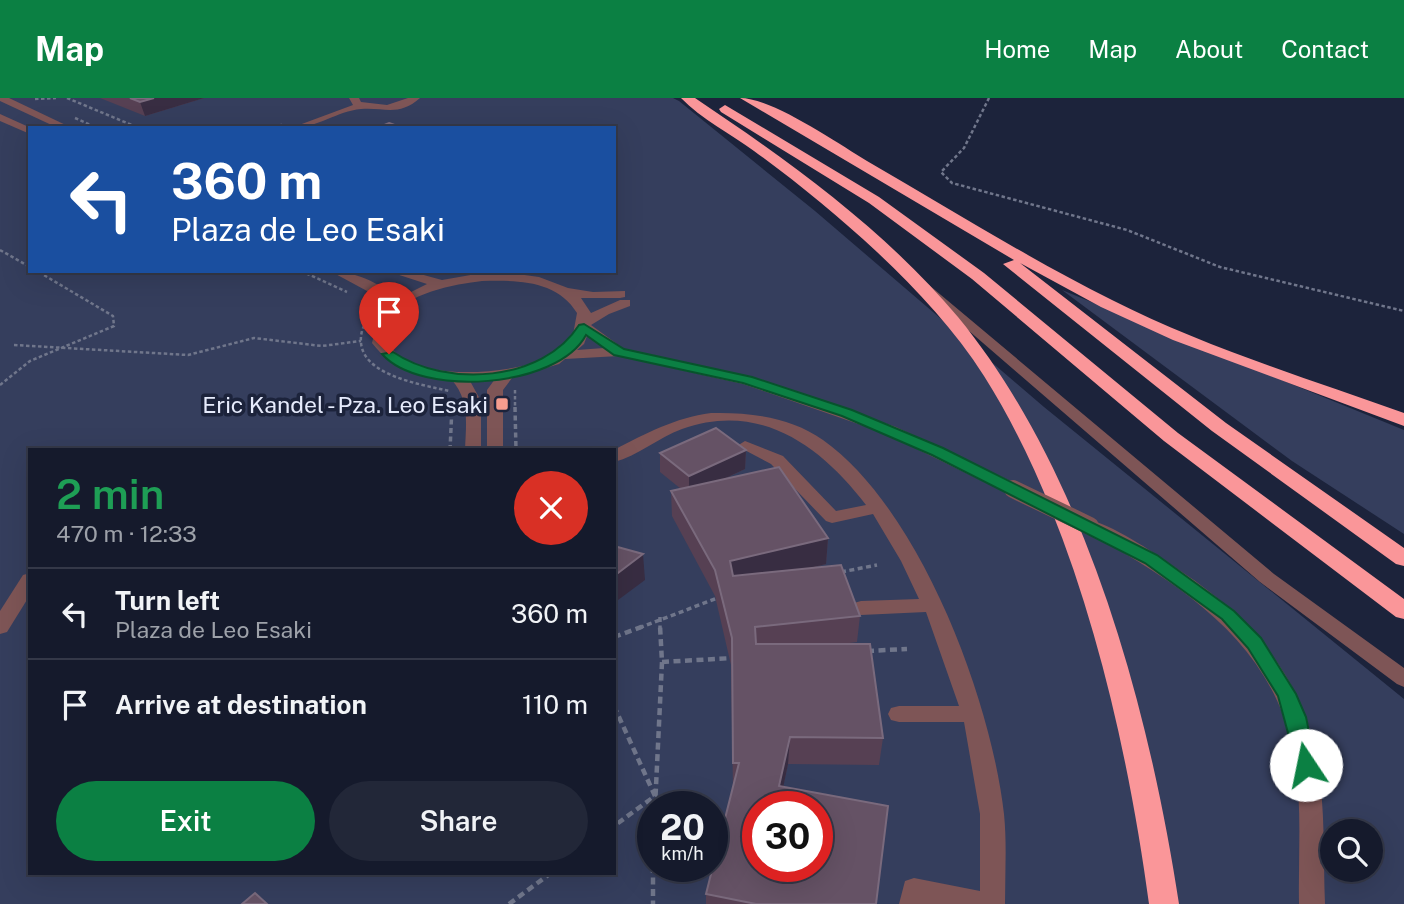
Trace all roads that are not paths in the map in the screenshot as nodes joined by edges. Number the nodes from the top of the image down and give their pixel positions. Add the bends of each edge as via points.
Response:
1 (1, 98) edge
2 (415, 98) edge
3 (687, 98) edge
4 (704, 98) edge
5 (746, 98) edge
6 (357, 102) edge
7 (0, 117) edge
8 (63, 126) edge
9 (301, 126) edge
10 (28, 130) edge
11 (954, 220) junction
12 (866, 234) junction
13 (340, 273) edge
14 (399, 273) edge
15 (529, 273) edge
16 (515, 278) junction
17 (446, 283) junction
18 (564, 292) junction
19 (394, 308) junction
20 (584, 325) junction
21 (619, 352) junction
22 (561, 355) junction
23 (458, 378) junction
24 (513, 380) junction
25 (1404, 420) edge
26 (745, 446) edge
27 (473, 448) edge
28 (495, 448) edge
29 (616, 456) edge
30 (876, 508) junction
31 (1404, 559) edge
32 (28, 582) edge
33 (932, 605) junction
34 (861, 608) dead end
35 (1404, 611) edge
36 (0, 627) edge
37 (1400, 677) edge
38 (899, 714) dead end
39 (971, 714) junction
40 (912, 904) edge
41 (990, 904) edge
42 (1164, 904) edge
43 (1312, 904) edge

1 - 8 street
2 - 6 street via 388,107
3 - 12 highway
4 - 35 highway via 874,200 978,276 1171,437
5 - 11 highway
6 - 9 street
7 - 10 street
11 - 25 highway via 1152,326
11 - 31 highway via 1219,427
12 - 37 street via 1267,578
12 - 42 highway via 978,354 1025,431 1050,487 1103,627 1131,734
13 - 19 street via 385,295
14 - 17 street
15 - 16 street
16 - 17 street
16 - 18 street
17 - 19 street
18 - 20 street via 581,306
18 - 20 street via 622,298
19 - 23 street via 380,331 389,354 416,370
20 - 21 street
20 - 22 street
21 - 22 street
21 - 43 street, bridge via 694,366 808,399 890,430 1090,526 1191,586 1228,615 1275,671 1296,717 1304,749
22 - 24 street
23 - 24 street
23 - 27 street via 473,395
24 - 28 street via 495,390
26 - 30 street via 778,460 832,517
29 - 30 street via 672,426 716,418 762,421 820,445
30 - 33 street via 900,542
32 - 36 street
33 - 34 street
33 - 39 street via 960,670
38 - 39 street
39 - 41 street via 992,813
40 - 41 street via 914,889

